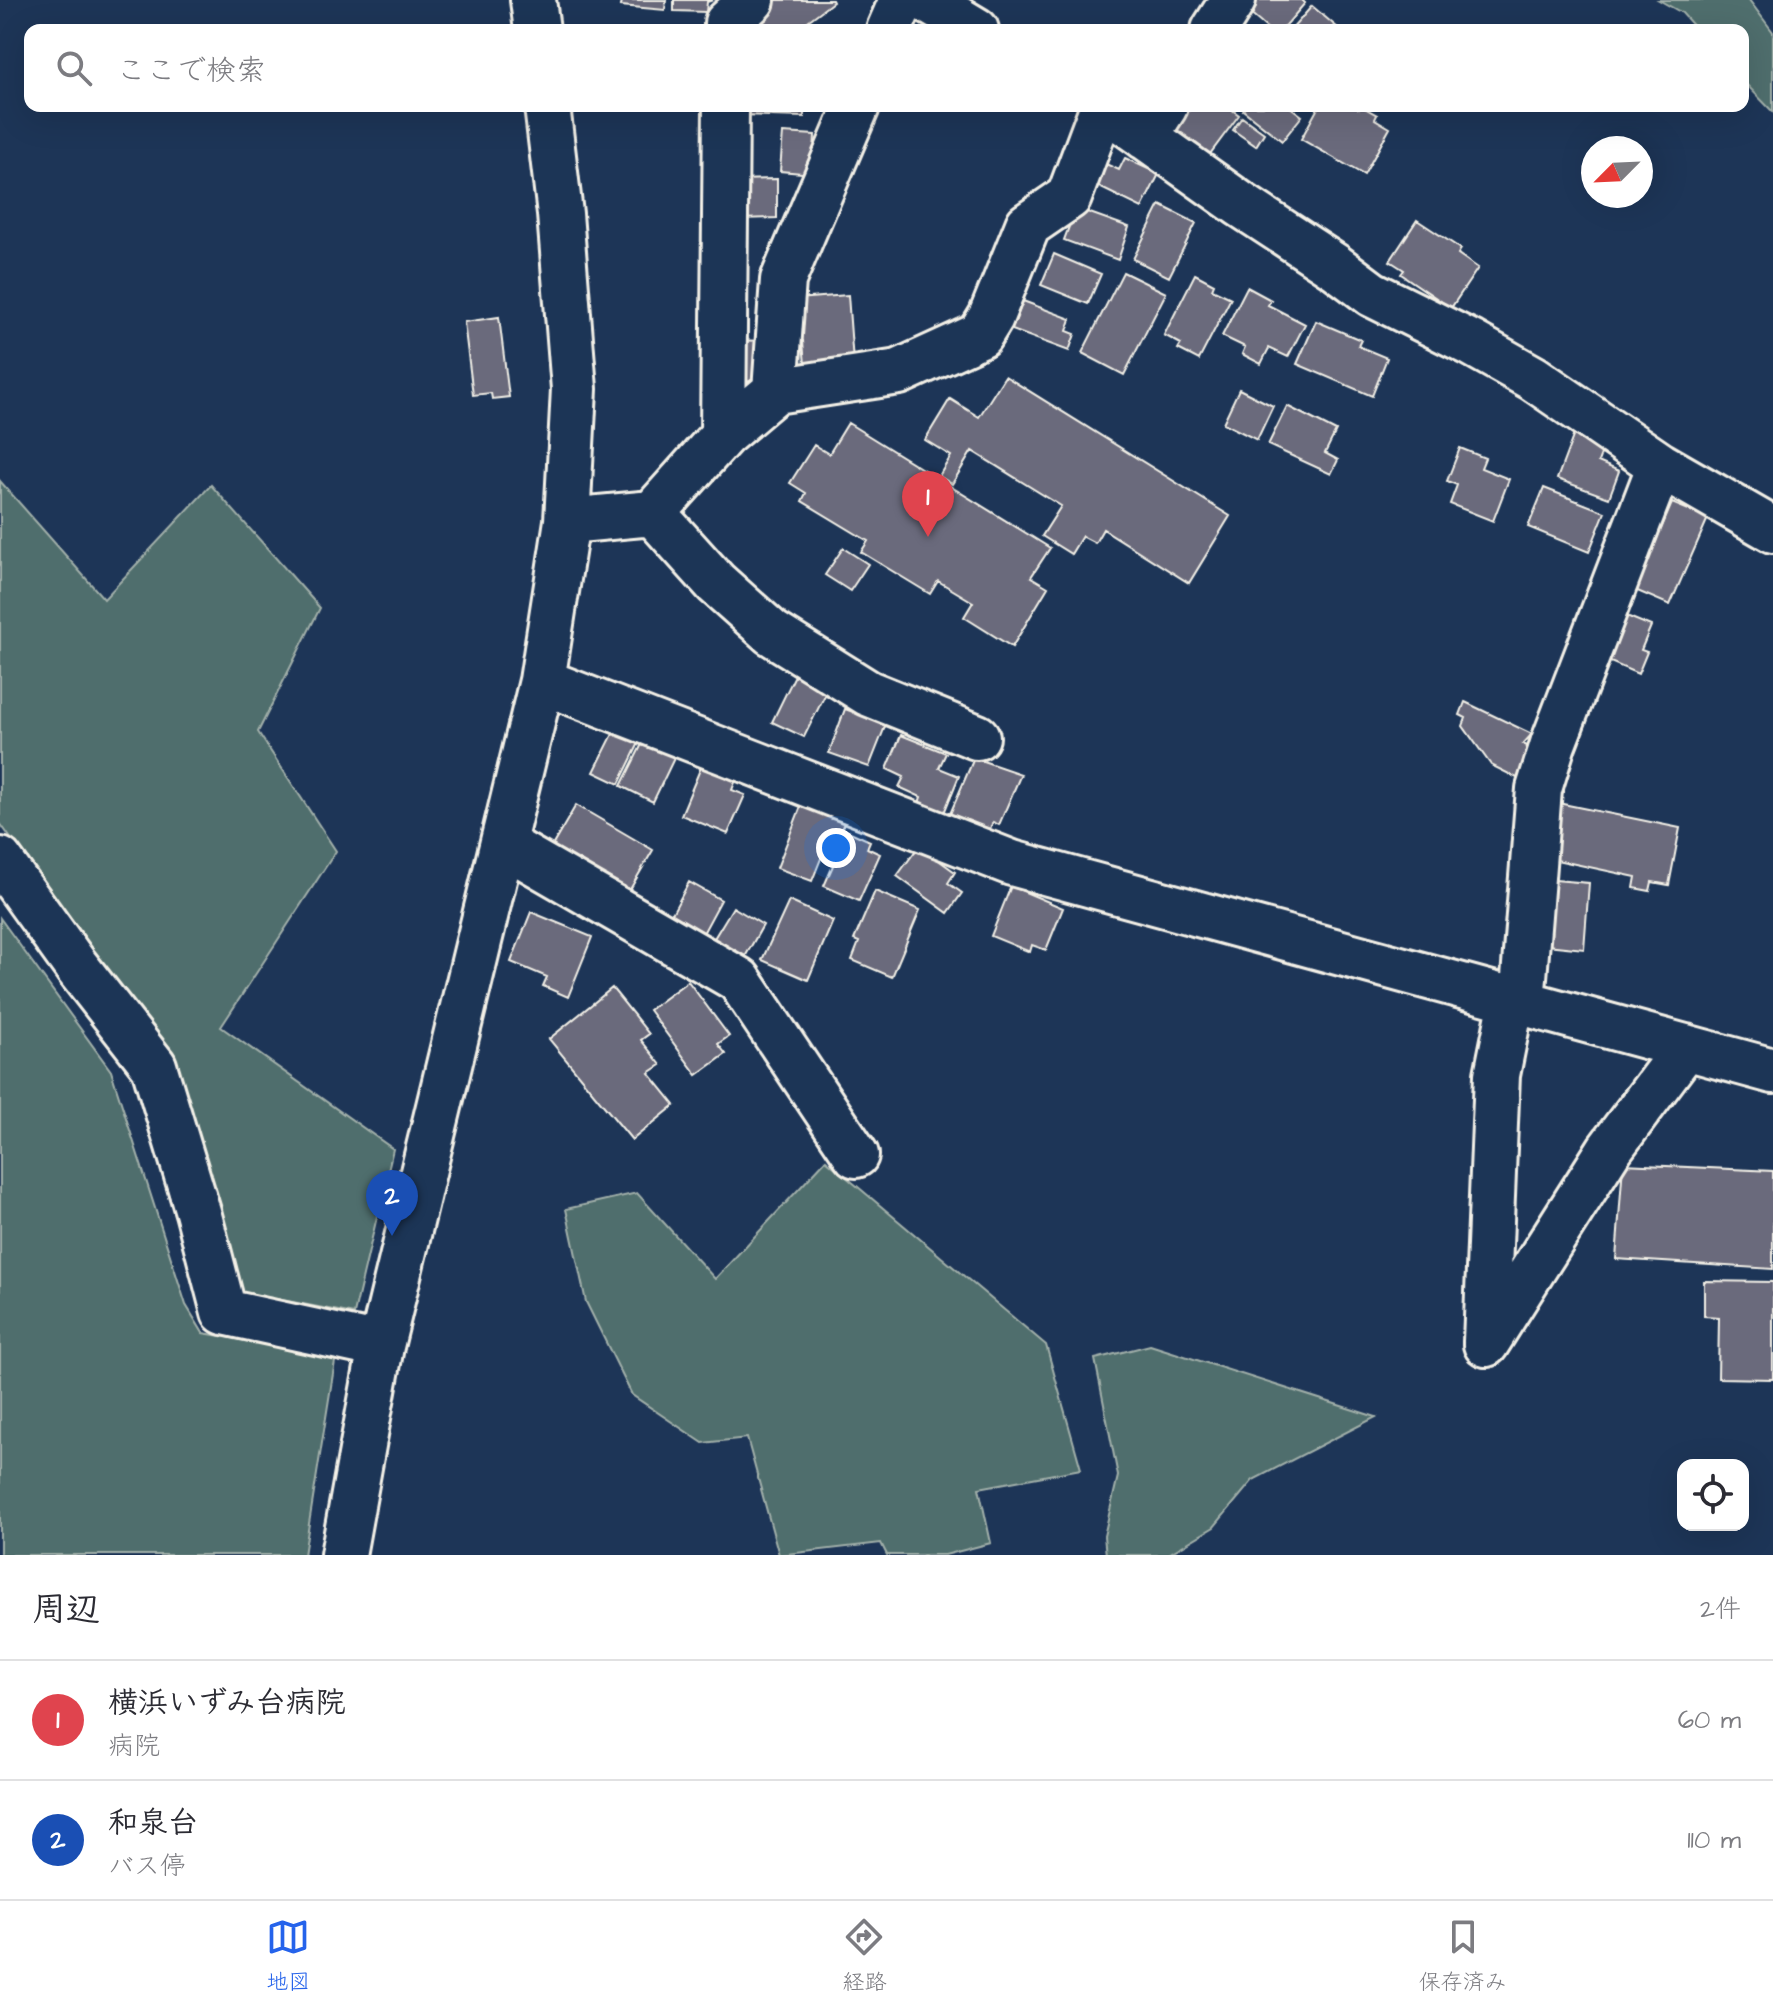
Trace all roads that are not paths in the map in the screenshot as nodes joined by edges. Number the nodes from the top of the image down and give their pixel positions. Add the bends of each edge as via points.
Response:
1 (533, 0) edge
2 (752, 0) edge
3 (902, 0) edge
4 (926, 0) edge
5 (1233, 0) edge
6 (536, 24) edge
7 (727, 24) edge
8 (892, 24) edge
9 (966, 24) edge
10 (1218, 24) edge
11 (548, 112) edge
12 (726, 112) edge
13 (854, 112) edge
14 (1100, 112) edge
15 (1122, 112) edge
16 (1155, 122) edge
17 (775, 391) junction
18 (723, 435) junction
19 (1660, 465) junction
20 (653, 513) junction
21 (567, 521) junction
22 (1773, 530) edge
23 (542, 681) junction
24 (977, 737) dead end
25 (503, 844) junction
26 (0, 860) edge
27 (1517, 1002) junction
28 (1686, 1047) junction
29 (1773, 1071) edge
30 (856, 1155) dead end
31 (381, 1346) junction
32 (343, 1555) edge

1 - 6 street
2 - 7 street
3 - 8 street
4 - 9 street
5 - 10 street
11 - 21 street via 574,389
12 - 18 street
13 - 17 street via 783,280
14 - 17 street via 1069,197 1028,225 980,335 899,372
15 - 16 street
16 - 19 street via 1240,204 1372,294 1533,378
17 - 18 street
18 - 20 street
19 - 22 street
19 - 27 street via 1539,789
20 - 21 street
20 - 24 street via 716,583 772,633 868,693
21 - 23 street
23 - 25 street
23 - 27 street via 1012,863
25 - 30 street via 739,980
25 - 31 street
26 - 31 street via 154,1066 224,1312
27 - 28 street
27 - 28 street via 1497,1075 1486,1344 1609,1150
28 - 29 street
31 - 32 street

